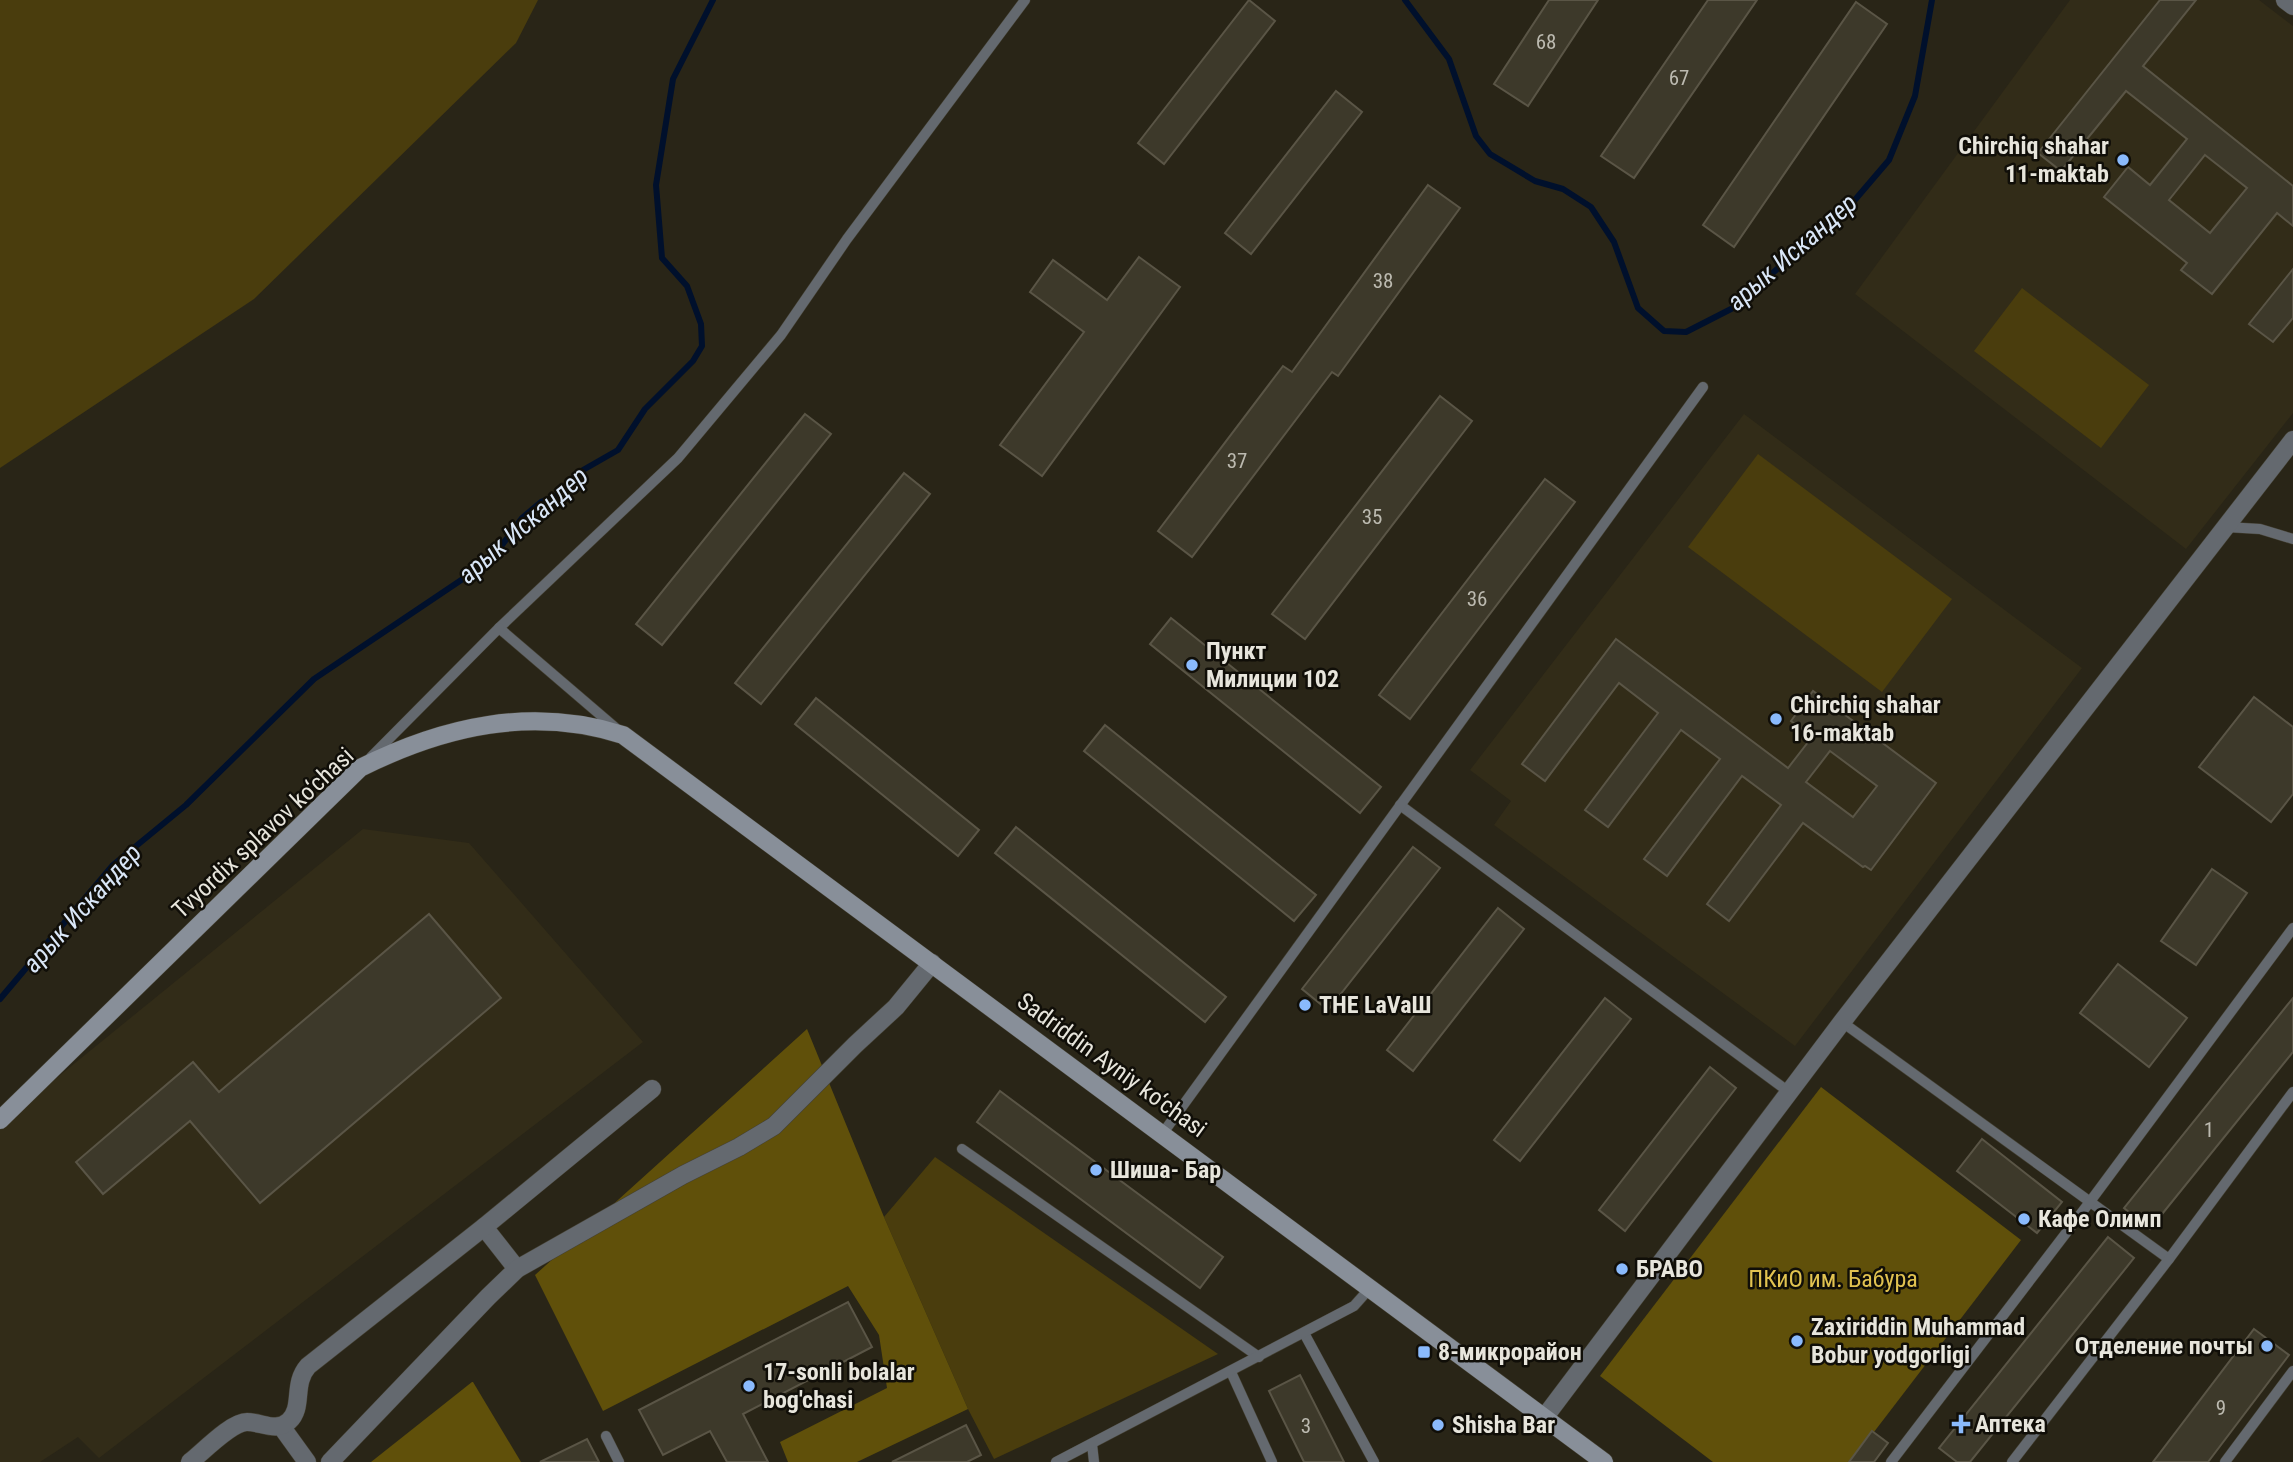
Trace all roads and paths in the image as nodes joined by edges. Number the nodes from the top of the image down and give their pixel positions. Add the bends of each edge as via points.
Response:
1 (1025, 0) edge
2 (2285, 0) edge
3 (2293, 6) edge
4 (1703, 387) dead end
5 (2293, 440) edge
6 (2226, 527) junction
7 (2293, 539) edge
8 (499, 628) junction
9 (623, 735) junction
10 (360, 768) junction
11 (1400, 805) junction
12 (2293, 928) edge
13 (932, 963) junction
14 (1842, 1021) junction
15 (652, 1089) dead end
16 (1789, 1092) junction
17 (2293, 1092) edge
18 (0, 1119) edge
19 (1163, 1133) junction
20 (962, 1149) dead end
21 (2089, 1203) junction
22 (484, 1227) junction
23 (2169, 1259) junction
24 (517, 1269) junction
25 (1370, 1288) junction
26 (1304, 1333) junction
27 (1259, 1357) junction
28 (2293, 1371) edge
29 (1231, 1372) junction
30 (1544, 1418) junction
31 (281, 1426) junction
32 (606, 1436) dead end
33 (1092, 1444) junction
34 (1895, 1460) edge
35 (190, 1462) edge
36 (307, 1462) edge
37 (330, 1462) edge
38 (619, 1462) edge
39 (1056, 1462) edge
40 (1094, 1462) edge
41 (1272, 1462) edge
42 (1374, 1462) edge
43 (1604, 1462) edge
44 (2012, 1462) edge
45 (2225, 1462) edge

1 - 8 lane via 773,345 678,458
2 - 3 street
4 - 11 lane
5 - 6 street
6 - 7 lane via 2260,529
6 - 14 street
8 - 9 lane
8 - 10 lane
9 - 10 street, Tvyordix splavov ko‘chasi via 571,723 526,720 493,724 426,739
9 - 13 street, Sadriddin Ayniy ko‘chasi
10 - 18 street, Tvyordix splavov ko‘chasi
11 - 16 lane
11 - 19 lane
12 - 21 lane
13 - 19 street, Sadriddin Ayniy ko‘chasi
13 - 24 street via 896,1007 774,1126
14 - 16 street
14 - 21 lane
15 - 22 street
16 - 30 street
17 - 23 lane
19 - 25 street, Sadriddin Ayniy ko‘chasi
20 - 27 lane
21 - 23 lane
21 - 34 lane
22 - 24 street
22 - 31 street via 307,1366 299,1376 297,1408
23 - 44 lane
24 - 37 street
25 - 26 lane via 1354,1306
25 - 30 street, Sadriddin Ayniy ko‘chasi
26 - 27 lane
26 - 42 lane
27 - 29 lane
28 - 45 lane
29 - 33 lane
29 - 41 lane
30 - 43 street, Sadriddin Ayniy ko‘chasi
31 - 35 street via 235,1425
31 - 36 street
32 - 38 lane
33 - 39 lane
33 - 40 lane

